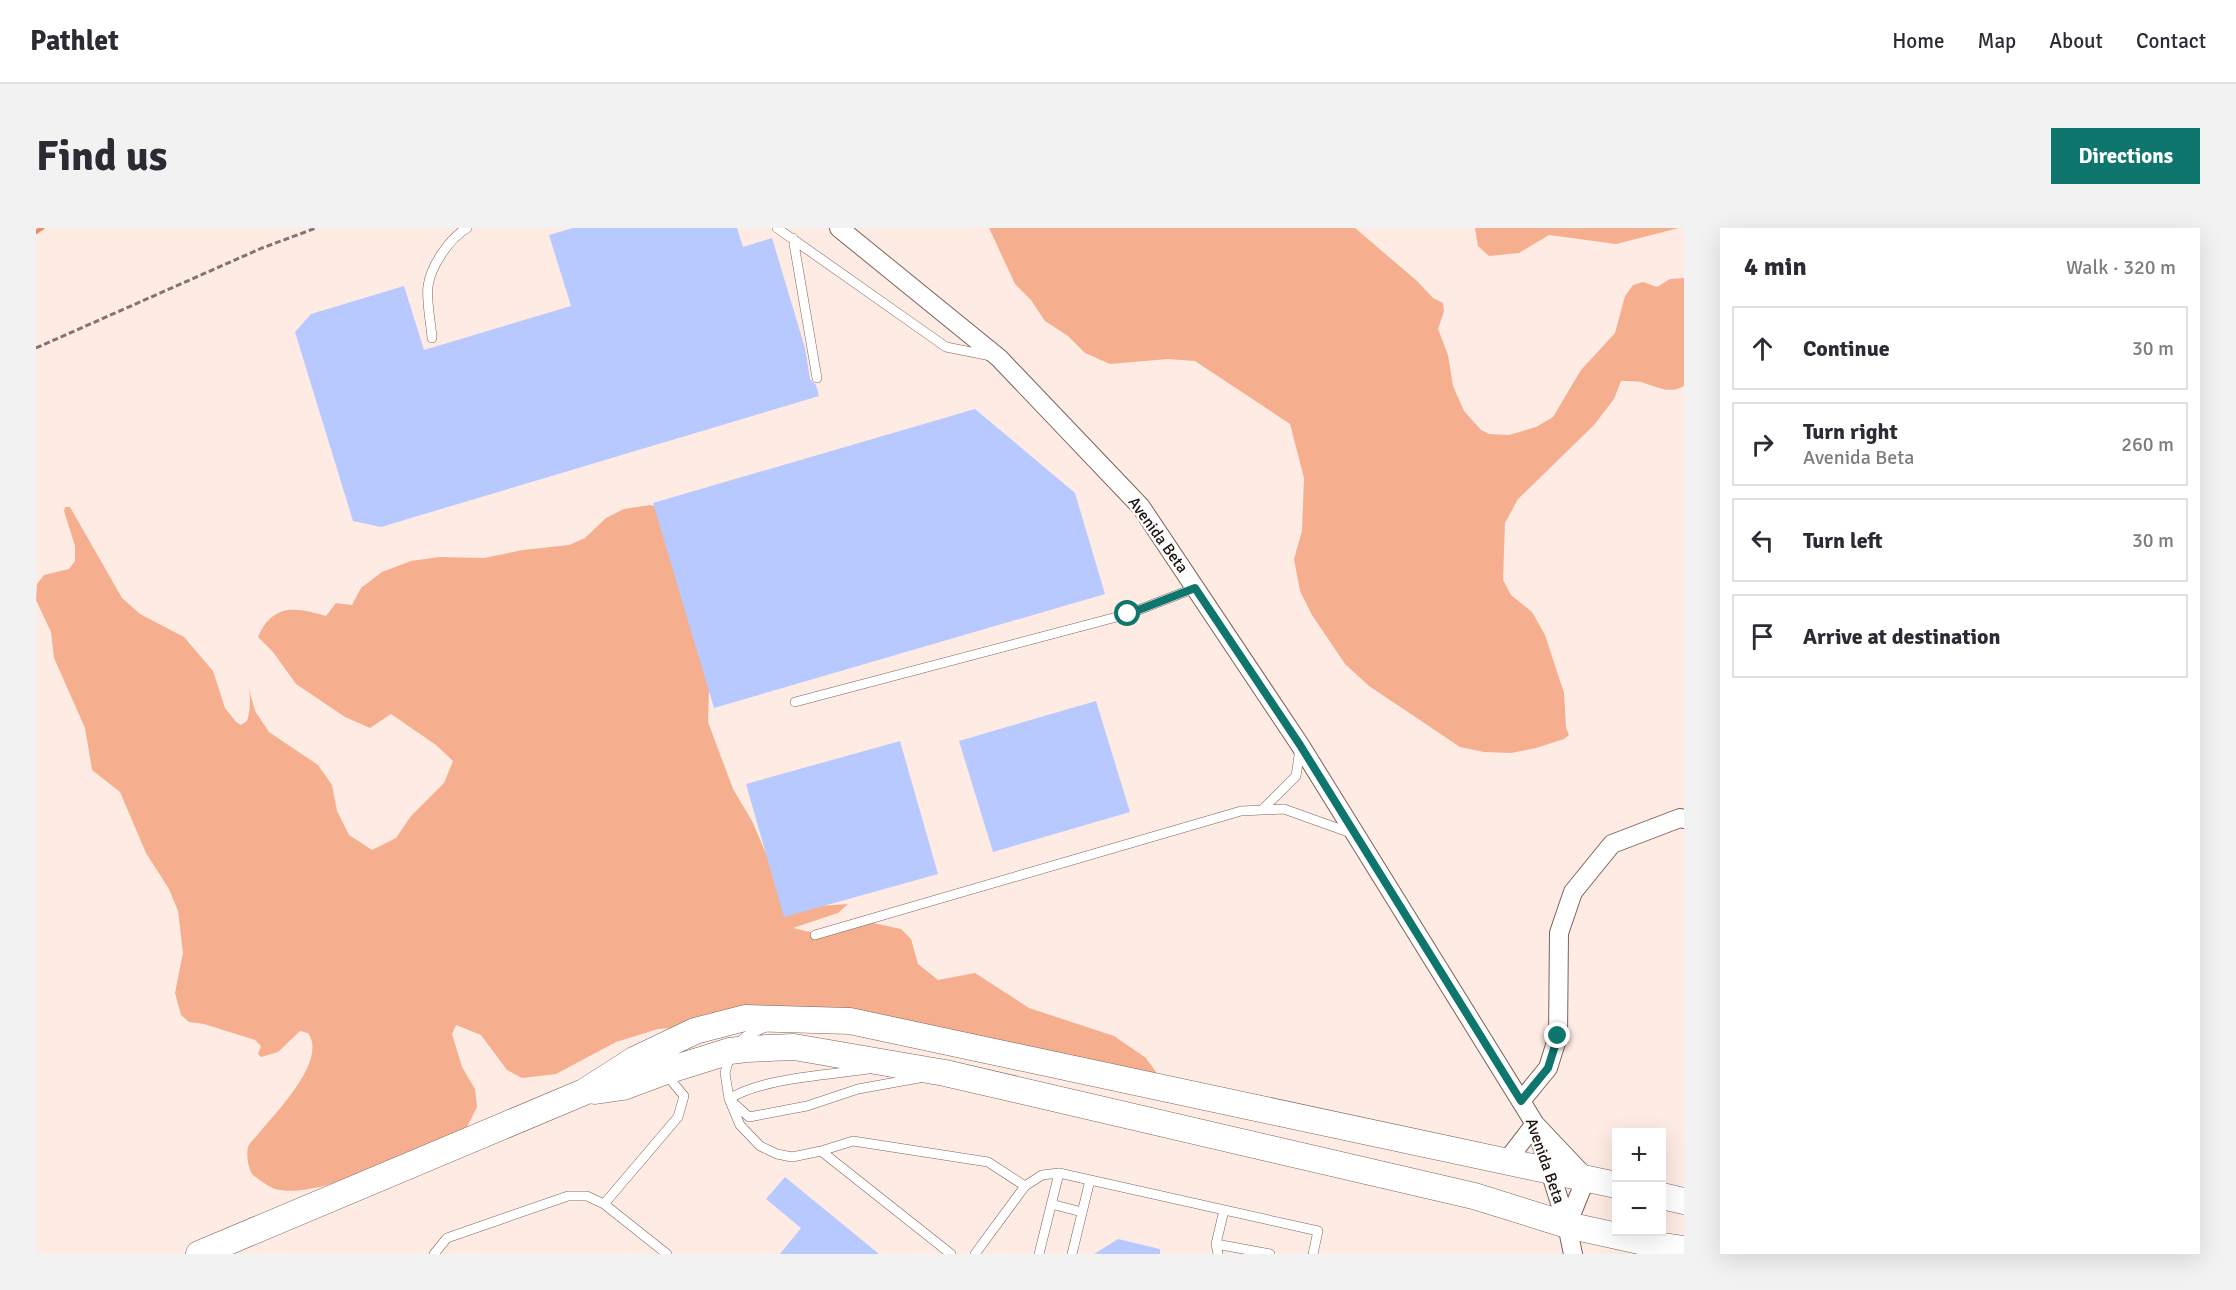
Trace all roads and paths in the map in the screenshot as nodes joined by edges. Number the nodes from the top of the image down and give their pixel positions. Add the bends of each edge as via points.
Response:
1 (316, 228) edge
2 (467, 228) edge
3 (777, 228) edge
4 (838, 228) edge
5 (793, 238) junction
6 (432, 338) dead end
7 (36, 348) edge
8 (999, 358) junction
9 (817, 378) dead end
10 (1195, 588) junction
11 (795, 702) dead end
12 (1300, 745) junction
13 (1262, 810) junction
14 (1684, 819) edge
15 (1358, 835) junction
16 (815, 935) dead end
17 (813, 1020) junction
18 (730, 1051) junction
19 (900, 1064) junction
20 (663, 1072) junction
21 (945, 1073) junction
22 (584, 1092) junction
23 (729, 1099) junction
24 (1521, 1101) junction
25 (1535, 1124) junction
26 (821, 1151) junction
27 (1505, 1163) junction
28 (1549, 1170) junction
29 (1059, 1173) junction
30 (1586, 1178) junction
31 (1090, 1180) junction
32 (1612, 1184) edge
33 (1025, 1186) junction
34 (1666, 1197) edge
35 (1684, 1201) edge
36 (604, 1204) junction
37 (1051, 1204) junction
38 (1224, 1210) junction
39 (1082, 1212) junction
40 (1567, 1225) junction
41 (1631, 1247) edge
42 (1217, 1249) edge
43 (1684, 1249) edge
44 (199, 1254) edge
45 (434, 1254) edge
46 (667, 1254) edge
47 (951, 1254) edge
48 (975, 1254) edge
49 (1039, 1254) edge
50 (1072, 1254) edge
51 (1270, 1254) edge
52 (1313, 1254) edge
53 (1573, 1254) edge

1 - 7 path
2 - 6 lane via 458,234 436,266 428,286
3 - 5 lane
4 - 8 street, Avenida Beta
5 - 8 lane via 946,347
5 - 9 lane
8 - 10 street, Avenida Beta via 1141,507
10 - 11 lane via 1128,614
10 - 12 street, Avenida Beta
12 - 13 lane via 1296,776
12 - 15 street, Avenida Beta
13 - 15 lane via 1284,809
13 - 16 lane via 1241,811
14 - 24 street via 1612,844 1573,892 1559,933 1558,1036 1548,1068
15 - 24 street, Avenida Beta
17 - 18 lane via 763,1028 746,1036
17 - 22 main road via 745,1018 695,1031 634,1060
17 - 27 main road via 850,1021 893,1029
18 - 19 main road via 794,1047
18 - 20 main road
18 - 23 lane via 726,1073
19 - 21 main road
19 - 23 lane via 783,1082 742,1091
20 - 22 main road via 623,1087
20 - 36 lane via 684,1095 678,1117
21 - 23 lane via 858,1089 807,1106 749,1117
21 - 40 main road via 1474,1196
22 - 44 main road
23 - 26 lane via 740,1125 760,1146 792,1157
24 - 25 street, Avenida Beta
25 - 27 street
25 - 28 street, Avenida Beta
25 - 30 street
26 - 33 lane via 853,1141 971,1159 988,1162
26 - 47 lane
27 - 28 main road
28 - 30 main road
28 - 40 street, Avenida Beta
29 - 31 lane
29 - 33 lane via 1042,1174
29 - 37 lane
30 - 32 main road
30 - 40 street
31 - 38 lane
31 - 39 lane
33 - 48 lane
34 - 35 main road
36 - 45 lane via 587,1196 568,1196 447,1238
36 - 46 lane
37 - 39 lane
37 - 49 lane
38 - 42 lane
38 - 52 lane via 1318,1231
39 - 50 lane
40 - 41 main road
40 - 53 street, Avenida Beta
41 - 43 main road
42 - 51 lane

